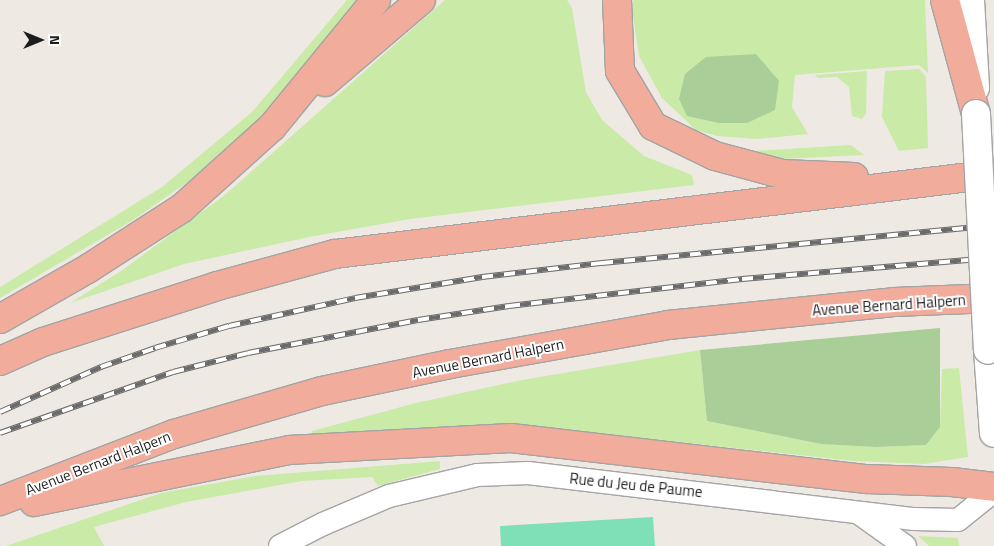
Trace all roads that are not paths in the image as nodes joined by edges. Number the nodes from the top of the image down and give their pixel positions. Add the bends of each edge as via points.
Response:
1 (376, 0) edge
2 (421, 0) edge
3 (946, 0) edge
4 (970, 0) edge
5 (615, 3) edge
6 (976, 114) junction
7 (272, 127) junction
8 (994, 174) edge
9 (928, 181) junction
10 (994, 298) edge
11 (0, 319) edge
12 (991, 352) edge
13 (0, 361) edge
14 (994, 432) edge
15 (994, 489) edge
16 (0, 501) edge
17 (0, 510) edge
18 (857, 512) junction
19 (280, 546) edge
20 (905, 546) edge

1 - 7 highway
2 - 7 highway
3 - 6 highway
4 - 6 street
5 - 9 highway via 620,71 653,126 714,156 782,174
6 - 12 street, bridge
7 - 11 highway via 182,208 89,268
8 - 9 highway
9 - 13 highway via 335,254 208,289 43,342
10 - 16 highway, Avenue Bernard Halpern via 894,302 668,325 440,366 322,391 174,434
12 - 14 street
15 - 17 highway via 952,482 867,479 511,438 289,450
15 - 18 street, Rue du Jeu de Paume via 958,520
18 - 19 street, Rue du Jeu de Paume via 528,473 478,475 389,496
18 - 20 street

